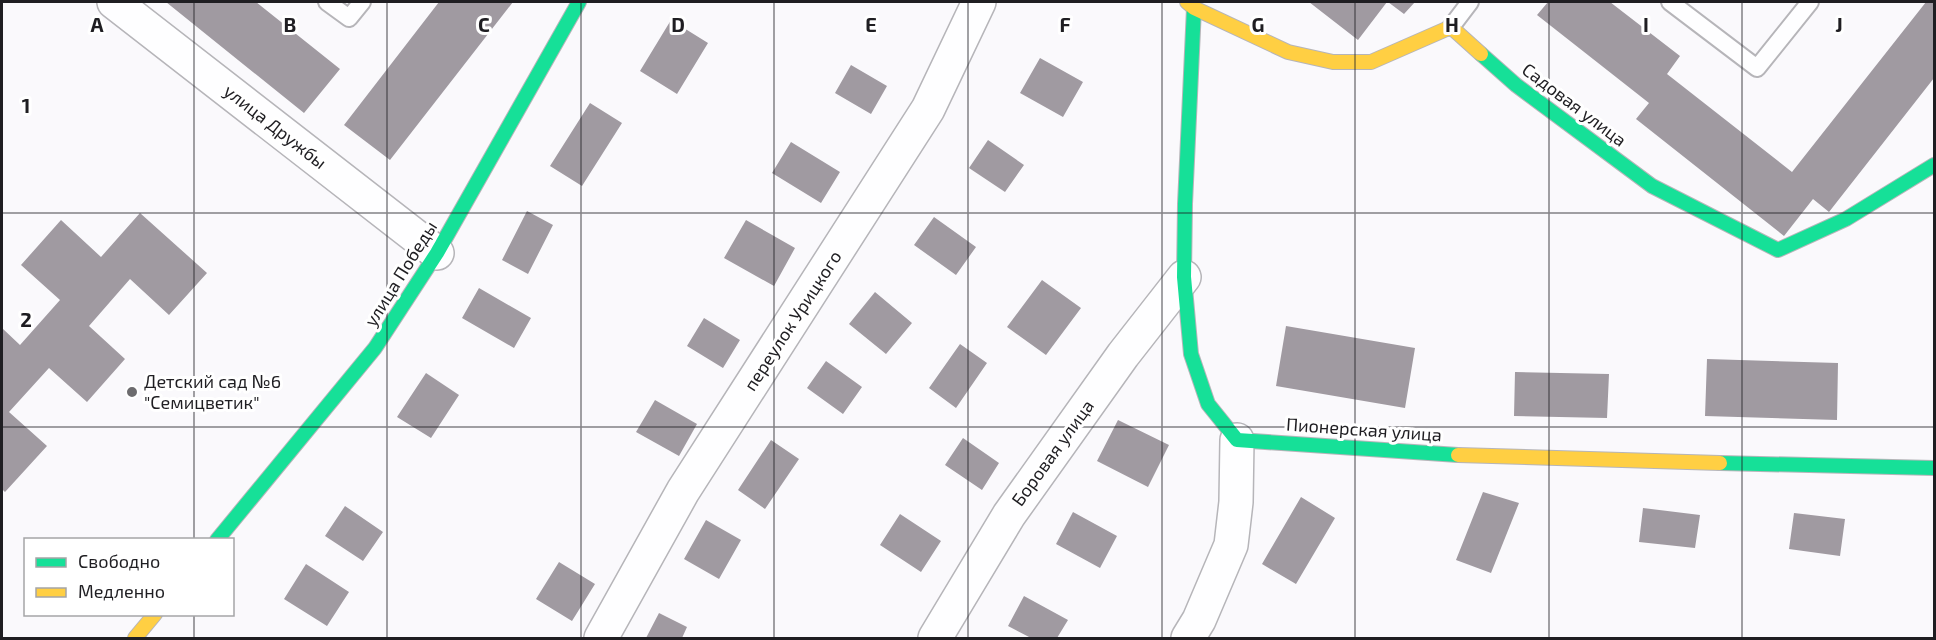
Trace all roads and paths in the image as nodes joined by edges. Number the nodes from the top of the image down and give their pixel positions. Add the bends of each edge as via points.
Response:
1 (114, 2) edge
2 (327, 2) edge
3 (362, 2) edge
4 (579, 2) edge
5 (979, 2) edge
6 (1470, 2) edge
7 (1670, 2) edge
8 (1810, 2) edge
9 (1190, 5) edge
10 (1451, 27) junction
11 (1935, 165) edge
12 (437, 253) junction
13 (1184, 277) junction
14 (1237, 440) junction
15 (1935, 468) edge
16 (219, 538) edge
17 (154, 616) edge
18 (135, 639) edge
19 (601, 639) edge
20 (935, 639) edge
21 (1188, 639) edge

1 - 12 street, улица Дружбы
2 - 3 lane via 349,18
4 - 12 street, улица Победы
5 - 19 street, переулок Урицкого via 928,109 684,491
6 - 10 lane
7 - 8 lane via 1757,68
9 - 10 street via 1288,52 1333,62 1371,62
9 - 13 street
10 - 11 street, Садовая улица via 1516,85 1652,186 1779,250 1846,219
12 - 16 street, улица Победы via 375,348
13 - 14 street via 1191,354 1208,404
13 - 20 street, Боровая улица via 1009,514
14 - 15 street, Пионерская улица via 1492,457
14 - 21 street via 1231,545
17 - 18 street

